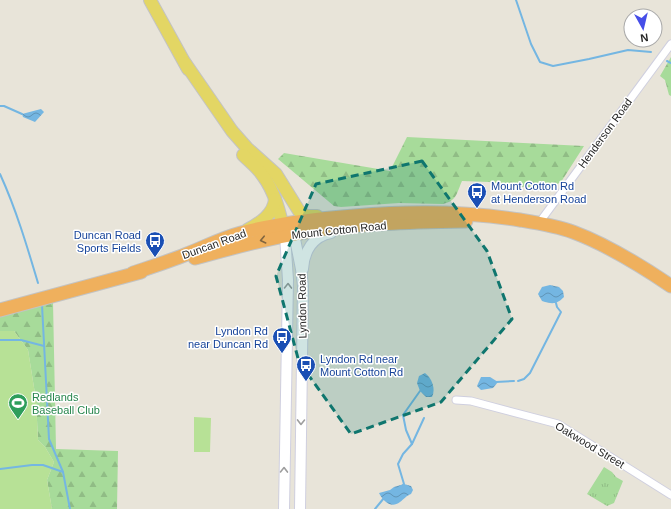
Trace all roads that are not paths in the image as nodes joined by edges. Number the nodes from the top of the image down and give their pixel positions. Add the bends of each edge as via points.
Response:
1 (150, 0) edge
2 (671, 44) edge
3 (186, 63) junction
4 (201, 86) junction
5 (275, 199) junction
6 (440, 212) junction
7 (522, 220) junction
8 (410, 223) junction
9 (539, 223) junction
10 (288, 229) junction
11 (241, 233) junction
12 (133, 273) junction
13 (303, 286) junction
14 (671, 286) edge
15 (0, 310) edge
16 (285, 358) junction
17 (302, 359) junction
18 (456, 400) dead end
19 (671, 495) edge
20 (284, 509) edge
21 (300, 509) edge

1 - 3 main road, Mount Cotton Road
2 - 9 street, Henderson Road
3 - 4 main road, Mount Cotton Road
3 - 5 main road, Mount Cotton Road via 199,93 222,130 264,176
4 - 6 main road, Mount Cotton Road via 232,131 279,179 302,215 310,217 423,209
4 - 10 main road, Lyndon Road via 230,134 274,181 281,193
5 - 10 main road, Mount Cotton Road
5 - 11 main road via 275,207 269,214 255,226
6 - 7 highway, Mount Cotton Road
6 - 10 highway, Duncan Road via 360,215
7 - 8 highway, Mount Cotton Road
7 - 9 highway, Mount Cotton Road
8 - 10 highway, Mount Cotton Road
8 - 13 main road via 320,236 313,241 305,257
9 - 14 highway, Mount Cotton Road via 572,232 607,247
10 - 11 highway, Duncan Road
10 -> 12 highway, Duncan Road via 246,244
10 - 13 main road, Lyndon Road via 301,269
16 -> 10 main road, Lyndon Road
11 - 12 highway, Duncan Road
12 - 15 highway, Duncan Road
13 - 17 main road, Lyndon Road
16 - 17 main road
20 -> 16 main road, Lyndon Road
17 -> 21 main road, Lyndon Road
18 - 19 street, Oakwood Street via 471,401 558,424

